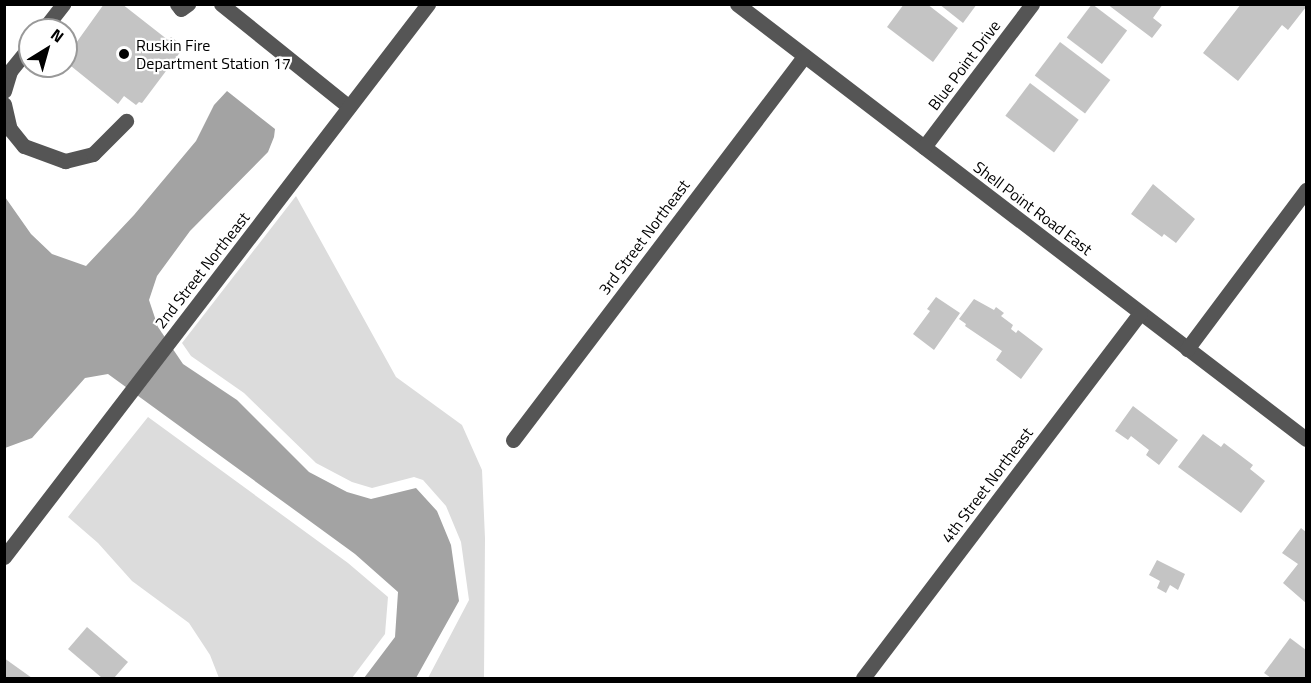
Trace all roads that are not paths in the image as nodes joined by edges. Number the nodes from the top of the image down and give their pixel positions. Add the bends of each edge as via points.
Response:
1 (63, 4) edge
2 (177, 4) edge
3 (188, 4) edge
4 (221, 4) edge
5 (428, 4) edge
6 (737, 4) edge
7 (1032, 4) edge
8 (52, 18) edge
9 (804, 56) junction
10 (18, 61) edge
11 (4, 91) edge
12 (4, 104) edge
13 (349, 107) junction
14 (126, 121) dead end
15 (924, 147) junction
16 (1306, 190) edge
17 (1140, 313) junction
18 (1187, 349) junction
19 (1306, 439) edge
20 (513, 440) dead end
21 (4, 557) edge
22 (863, 678) edge

1 - 8 street
2 - 3 street via 182,9
4 - 13 street
5 - 13 street, 2nd Street Northeast
6 - 9 street, Shell Point Road East
7 - 15 street, Blue Point Drive
9 - 15 street, Shell Point Road East
9 - 20 street, 3rd Street Northeast
10 - 11 street via 10,71
12 - 14 street via 10,129 24,146 65,161 93,154
13 - 21 street, 2nd Street Northeast
15 - 17 street, Shell Point Road East
16 - 18 street
17 - 18 street, Shell Point Road East
17 - 22 street, 4th Street Northeast
18 - 19 street, Shell Point Road East

